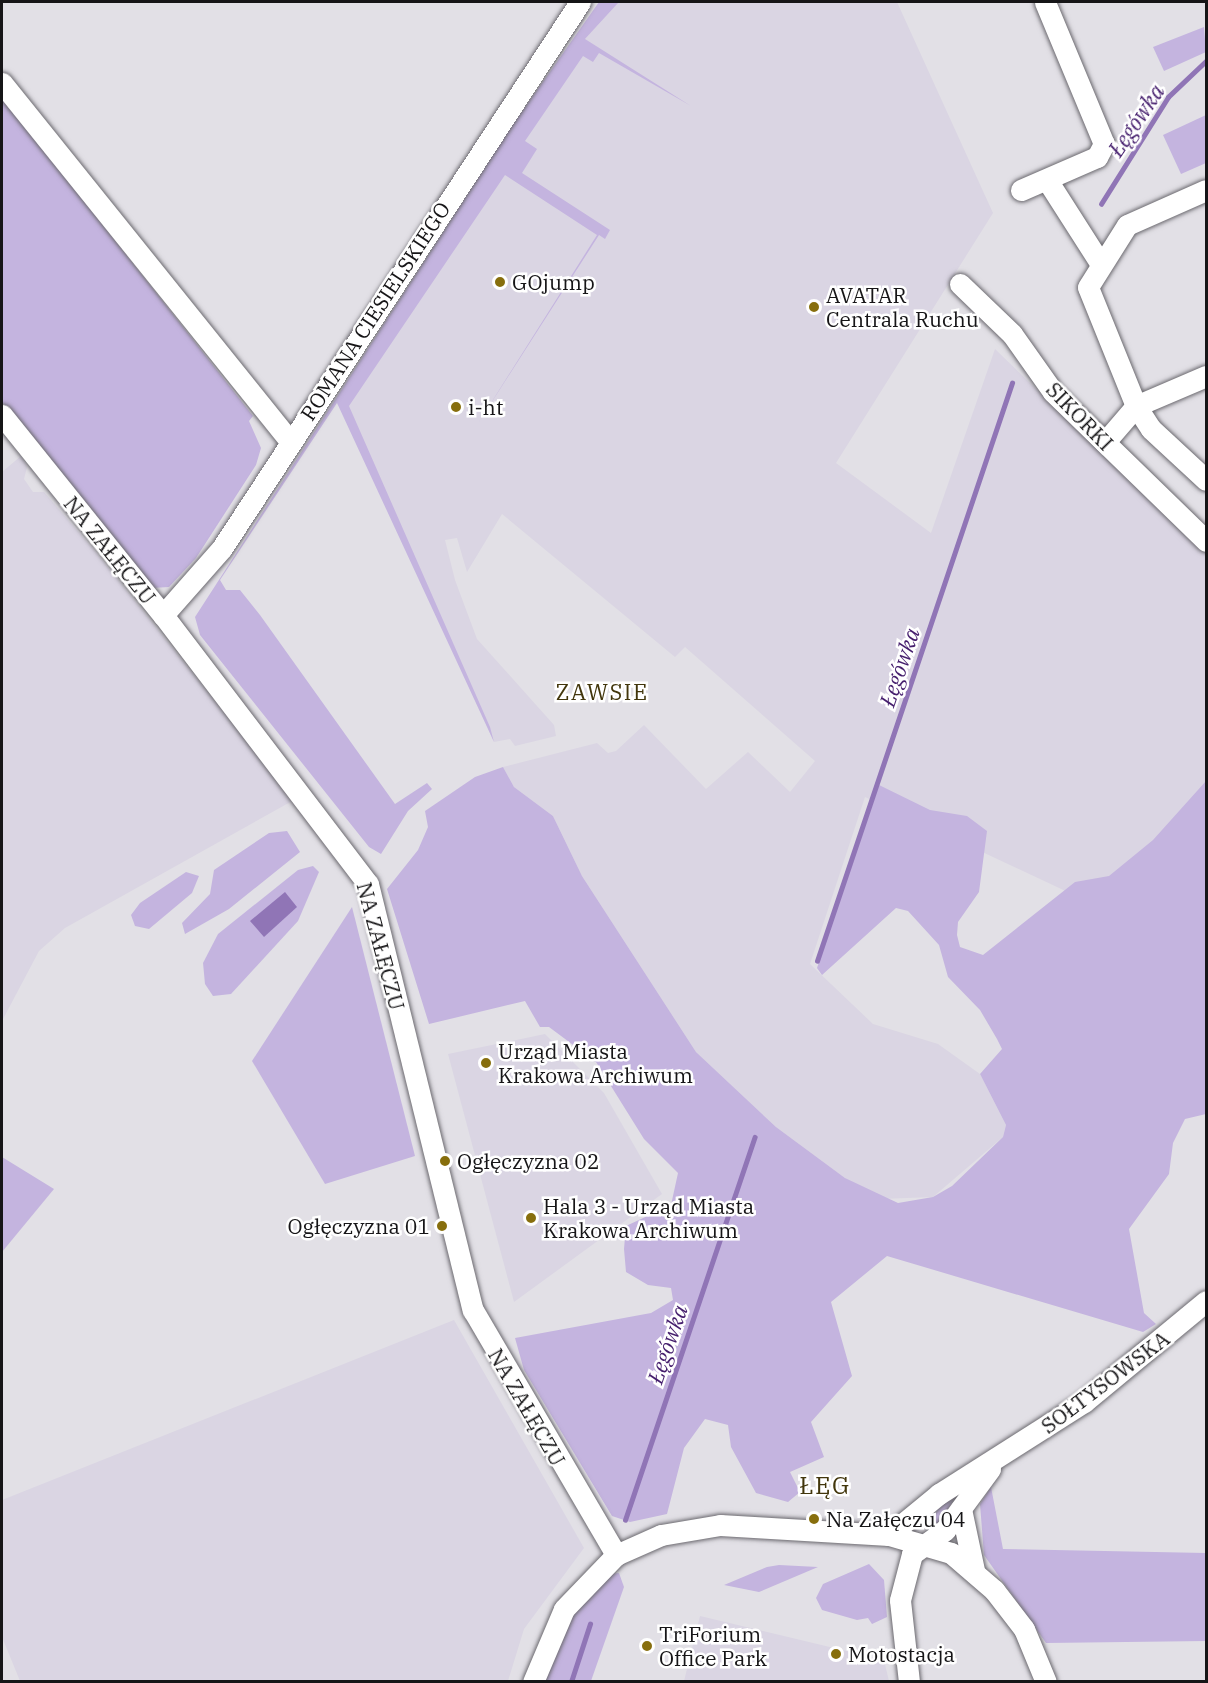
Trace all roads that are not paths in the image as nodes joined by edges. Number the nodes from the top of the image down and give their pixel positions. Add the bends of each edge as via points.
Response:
1 (580, 2) edge
2 (1045, 2) edge
3 (2, 83) edge
4 (1047, 180) junction
5 (1021, 190) dead end
6 (1206, 190) edge
7 (1100, 263) junction
8 (960, 284) dead end
9 (1206, 376) edge
10 (1136, 406) junction
11 (2, 415) edge
12 (291, 442) junction
13 (1105, 442) junction
14 (1206, 480) edge
15 (1206, 541) edge
16 (164, 615) junction
17 (1206, 1301) edge
18 (1000, 1458) junction
19 (961, 1509) junction
20 (889, 1535) junction
21 (920, 1543) junction
22 (616, 1555) junction
23 (974, 1570) junction
24 (533, 1682) edge
25 (909, 1682) edge
26 (1046, 1682) edge

1 - 12 street, ROMANA CIESIELSKIEGO
2 - 4 street via 1104,144 1097,157
3 - 12 street
4 - 5 street
4 - 7 street
6 - 7 street via 1127,225
7 - 10 street via 1087,295
8 - 13 street, SIKORKI via 1012,334 1053,392
9 - 10 street
10 - 13 street
10 - 14 street via 1151,429
11 - 16 street, NA ZAŁĘCZU
12 - 16 street, ROMANA CIESIELSKIEGO via 211,564
13 - 15 street, SIKORKI
16 - 22 street, NA ZAŁĘCZU via 368,884 473,1310
17 - 18 street, SOŁTYSOWSKA via 1143,1358
18 - 19 street, SOŁTYSOWSKA
18 - 20 street, SOŁTYSOWSKA via 924,1504
19 - 21 street, SOŁTYSOWSKA via 941,1533
19 - 23 street
20 - 21 street
20 - 22 street via 720,1525 661,1535
21 - 23 street via 951,1553
21 - 25 street via 912,1554 900,1600
22 - 24 street via 564,1609
23 - 26 street via 1024,1629

